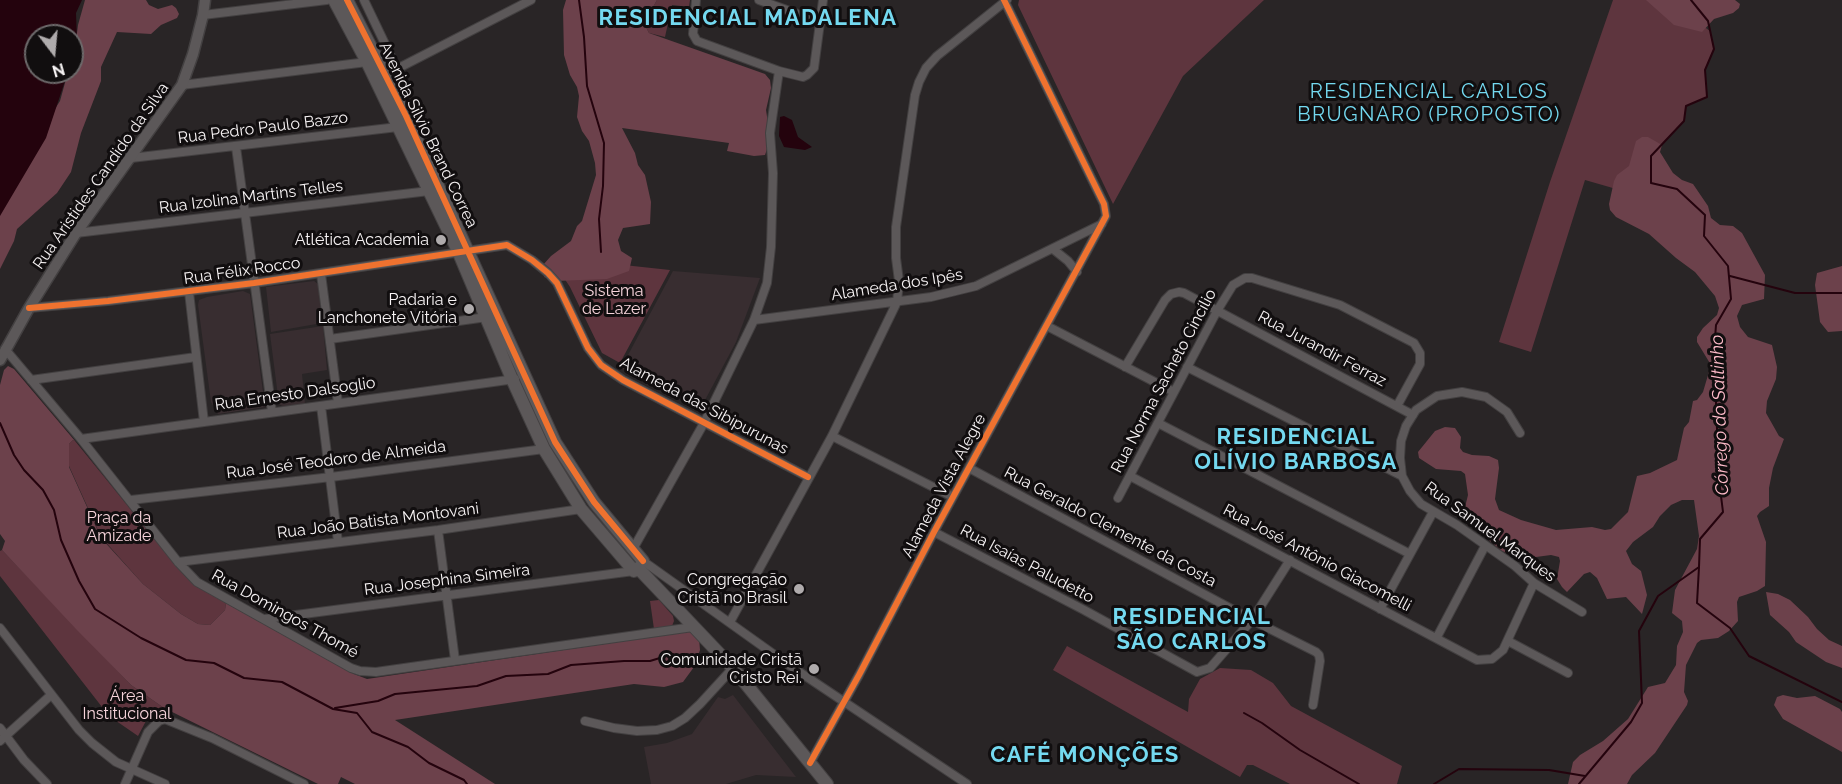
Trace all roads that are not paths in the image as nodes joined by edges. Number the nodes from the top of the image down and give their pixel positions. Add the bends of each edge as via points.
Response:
1 (205, 0) edge
2 (327, 0) edge
3 (334, 0) edge
4 (365, 0) edge
5 (531, 0) edge
6 (696, 0) edge
7 (759, 0) edge
8 (823, 0) edge
9 (1006, 1) edge
10 (349, 4) edge
11 (203, 15) junction
12 (820, 22) junction
13 (367, 62) junction
14 (779, 71) junction
15 (391, 72) junction
16 (182, 85) junction
17 (398, 127) junction
18 (236, 147) junction
19 (131, 158) junction
20 (429, 190) junction
21 (245, 213) junction
22 (1103, 224) junction
23 (76, 233) junction
24 (1053, 249) junction
25 (464, 251) junction
26 (1077, 272) junction
27 (321, 274) junction
28 (254, 283) junction
29 (189, 292) junction
30 (897, 302) junction
31 (29, 308) junction
32 (1217, 310) junction
33 (487, 317) junction
34 (754, 321) junction
35 (1047, 326) junction
36 (330, 339) junction
37 (5, 350) junction
38 (196, 357) junction
39 (0, 360) edge
40 (1125, 367) junction
41 (1188, 367) junction
42 (518, 378) junction
43 (31, 380) junction
44 (1174, 392) junction
45 (338, 403) junction
46 (321, 406) junction
47 (1397, 406) junction
48 (272, 412) junction
49 (1413, 415) junction
50 (204, 422) junction
51 (704, 423) junction
52 (1158, 423) junction
53 (1520, 433) dead end
54 (832, 436) junction
55 (81, 438) junction
56 (544, 449) junction
57 (969, 468) junction
58 (1130, 476) junction
59 (1402, 476) junction
60 (331, 477) junction
61 (808, 477) junction
62 (953, 497) junction
63 (1118, 498) dead end
64 (130, 500) junction
65 (581, 509) junction
66 (1433, 512) junction
67 (438, 530) junction
68 (934, 532) junction
69 (338, 542) junction
70 (1485, 546) junction
71 (633, 549) junction
72 (1410, 554) junction
73 (1290, 560) junction
74 (178, 562) junction
75 (638, 567) junction
76 (1534, 583) junction
77 (446, 594) junction
78 (1380, 609) junction
79 (1582, 612) dead end
80 (265, 620) junction
81 (1252, 620) junction
82 (730, 622) junction
83 (693, 627) junction
84 (0, 628) edge
85 (1437, 637) junction
86 (1508, 641) junction
87 (455, 660) junction
88 (733, 668) junction
89 (1568, 673) dead end
90 (51, 695) junction
91 (844, 702) junction
92 (1313, 705) dead end
93 (585, 721) dead end
94 (0, 728) edge
95 (3, 738) edge
96 (810, 763) junction
97 (132, 768) junction
98 (287, 781) edge
99 (47, 784) edge
100 (125, 784) edge
101 (165, 784) edge
102 (304, 784) edge
103 (827, 784) edge
104 (967, 784) edge

1 - 11 street, Rua Aristides Candido da Silva
2 - 11 street
3 - 13 main road, Avenida Silvio Brand Correa
4 - 10 street
4 - 15 street
5 - 15 street
6 - 14 street via 693,34 697,41
7 - 12 street
8 - 12 street
9 - 22 street via 1104,204
9 - 30 street via 937,56 919,82 896,227
10 - 15 main road, Avenida Silvio Brand Correa
11 - 16 street, Rua Aristides Candido da Silva
12 - 14 street via 814,68 803,77
13 - 16 street
13 - 17 main road, Avenida Silvio Brand Correa
14 - 34 street via 770,134 770,266
15 - 25 main road, Avenida Silvio Brand Correa
16 - 19 street, Rua Aristides Candido da Silva
17 - 18 street, Rua Pedro Paulo Bazzo
17 - 20 main road, Avenida Silvio Brand Correa
18 - 19 street, Rua Pedro Paulo Bazzo
18 - 21 street
19 - 23 street, Rua Aristides Candido da Silva
20 - 21 street, Rua Izolina Martins Telles
20 - 25 main road, Avenida Silvio Brand Correa
21 - 23 street, Rua Izolina Martins Telles
21 - 28 street
22 - 24 street, Alameda dos Ipês
22 - 26 street, Alameda Vista Alegre
23 - 31 street, Rua Aristides Candido da Silva
24 - 26 street
24 - 30 street, Alameda dos Ipês via 976,286
25 - 27 street, Rua Félix Rocco
25 - 33 main road, Avenida Silvio Brand Correa
25 - 42 main road, Avenida Silvio Brand Correa
25 - 51 street, Alameda das Sibipurunas via 507,245 532,260 556,283 588,348 601,365
26 - 35 street, Alameda Vista Alegre
27 - 28 street, Rua Félix Rocco
27 - 36 street
28 - 29 street, Rua Félix Rocco
28 - 48 street
29 - 31 street, Rua Félix Rocco
29 - 38 street
30 - 34 street, Alameda dos Ipês
30 - 54 street
31 - 37 street, Rua Aristides Candido da Silva
32 - 40 street, Rua Jurandir Ferraz via 1184,293 1171,294
32 - 41 street, Rua Norma Sacheto Cincílio
32 - 47 street, Rua Jurandir Ferraz
32 - 47 street, Rua Norma Sacheto Cincílio via 1233,285 1252,278 1340,305 1414,343 1420,353 1420,364
33 - 36 street
33 - 42 main road, Avenida Silvio Brand Correa
34 - 51 street
35 - 40 street
35 - 57 street, Alameda Vista Alegre
36 - 45 street
37 - 39 street, Rua Aristides Candido da Silva
37 - 43 street, Rua Domingos Thomé
38 - 43 street
38 - 50 street
40 - 44 street
41 - 44 street, Rua Norma Sacheto Cincílio
41 - 59 street
42 - 45 street, Rua Ernesto Dalsoglio
42 - 56 main road, Avenida Silvio Brand Correa
42 - 71 main road, Avenida Silvio Brand Correa via 565,460 610,524
43 - 55 street, Rua Domingos Thomé
44 - 52 street, Rua Norma Sacheto Cincílio
45 - 46 street, Rua Ernesto Dalsoglio
46 - 48 street, Rua Ernesto Dalsoglio
46 - 60 street
47 - 49 street, Rua Jurandir Ferraz
48 - 50 street, Rua Ernesto Dalsoglio
49 - 53 street via 1437,396 1470,393 1500,406
49 - 59 street via 1401,441
50 - 55 street, Rua Ernesto Dalsoglio
51 - 61 street, Alameda das Sibipurunas
51 - 71 street
52 - 58 street, Rua Norma Sacheto Cincílio
52 - 72 street
54 - 61 street
54 - 62 street
55 - 64 street, Rua Domingos Thomé
56 - 60 street, Rua José Teodoro de Almeida
56 - 65 main road, Avenida Silvio Brand Correa
57 - 62 street, Alameda Vista Alegre
57 - 81 street, Rua Geraldo Clemente da Costa
58 - 63 street, Rua Norma Sacheto Cincílio
58 - 73 street, Rua José Antônio Giacomelli
59 - 66 street, Rua Samuel Marques via 1415,498
60 - 64 street, Rua José Teodoro de Almeida
60 - 69 street
61 - 82 street
62 - 68 street, Alameda Vista Alegre
64 - 74 street, Rua Domingos Thomé
65 - 67 street, Rua João Batista Montovani
65 - 75 main road, Avenida Silvio Brand Correa
66 - 70 street, Rua Samuel Marques
66 - 72 street
67 - 69 street, Rua João Batista Montovani
67 - 77 street
68 - 81 street, Rua Isaías Paludetto via 1192,671 1210,668
68 - 91 street, Alameda Vista Alegre
69 - 74 street, Rua João Batista Montovani
70 - 76 street, Rua Samuel Marques
70 - 85 street
71 - 75 main road, Avenida Silvio Brand Correa
72 - 78 street
73 - 78 street, Rua José Antônio Giacomelli
73 - 81 street
74 - 80 street, Rua Domingos Thomé via 197,582
75 - 77 street, Rua Josephina Simeira
75 - 82 street
75 - 83 main road
76 - 79 street, Rua Samuel Marques
76 - 86 street
77 - 80 street, Rua Josephina Simeira
77 - 87 street
78 - 85 street, Rua José Antônio Giacomelli
80 - 87 street, Rua Domingos Thomé via 360,671
81 - 92 street, Rua Geraldo Clemente da Costa via 1319,655
82 - 91 street
83 - 87 street, Rua Domingos Thomé
83 - 88 main road
84 - 90 street
85 - 86 street, Rua José Antônio Giacomelli via 1478,660 1492,659
86 - 89 street
88 - 93 street via 700,704 672,726 638,731
88 - 96 main road
90 - 95 street
90 - 97 street via 92,743 116,762
91 - 96 street, Alameda Vista Alegre
91 - 104 street
94 - 95 street
95 - 99 street
96 - 103 main road
97 - 98 street via 148,732 165,719 212,738
97 - 100 street
97 - 101 street
98 - 102 street

